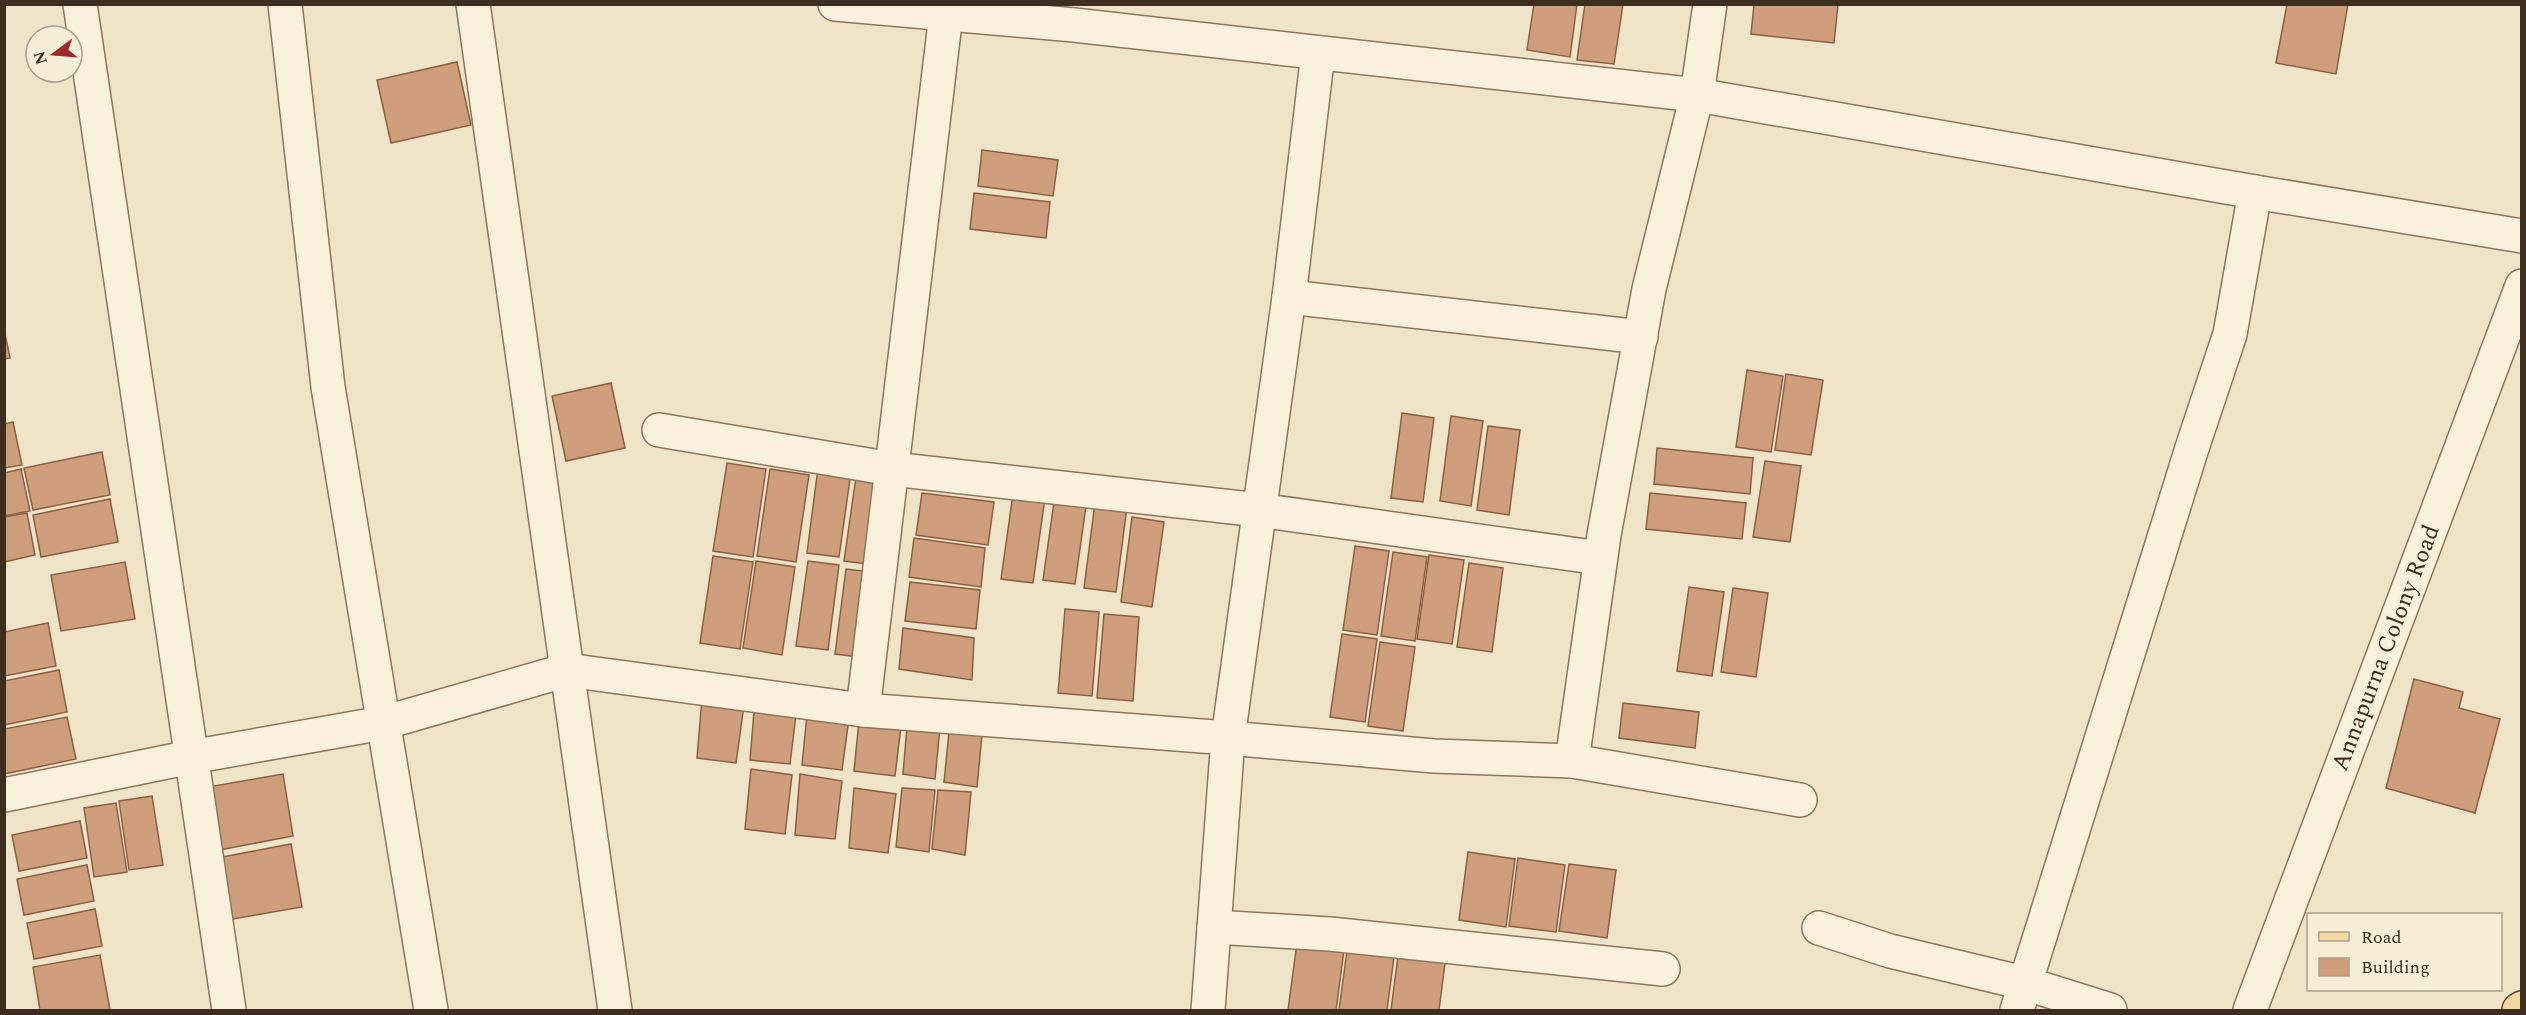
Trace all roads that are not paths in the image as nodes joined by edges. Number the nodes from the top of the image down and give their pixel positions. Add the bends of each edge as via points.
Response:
1 (80, 4) edge
2 (285, 4) edge
3 (473, 4) edge
4 (835, 4) edge
5 (1710, 4) edge
6 (946, 14) junction
7 (1076, 15) edge
8 (1318, 53) junction
9 (1697, 95) junction
10 (2255, 192) junction
11 (2522, 236) edge
12 (2522, 286) edge
13 (1289, 297) junction
14 (1641, 337) junction
15 (659, 430) dead end
16 (892, 469) junction
17 (1259, 510) junction
18 (1600, 558) junction
19 (567, 670) junction
20 (863, 710) junction
21 (383, 723) junction
22 (1228, 738) junction
23 (191, 757) junction
24 (1572, 761) junction
25 (4, 795) edge
26 (1800, 800) dead end
27 (1214, 927) junction
28 (1819, 928) dead end
29 (1663, 969) dead end
30 (2021, 997) edge
31 (229, 1011) edge
32 (431, 1011) edge
33 (615, 1011) edge
34 (1208, 1011) edge
35 (2110, 1011) edge
36 (2250, 1011) edge

1 - 23 street
2 - 21 street via 328,387
3 - 19 street
4 - 6 street
5 - 9 street
6 - 7 street
6 - 16 street
7 - 8 street
8 - 9 street
8 - 13 street
9 - 10 street
9 - 14 street via 1649,289
10 - 11 street
10 - 30 street via 2230,334
12 - 36 street, Annapurna Colony Road
13 - 14 street
13 - 17 street
14 - 18 street
15 - 16 street
16 - 17 street
16 - 20 street
17 - 18 street
17 - 22 street
18 - 24 street
19 - 20 street
19 - 21 street
19 - 33 street
20 - 22 street
21 - 23 street
21 - 32 street
22 - 24 street via 1434,756
22 - 27 street
23 - 25 street
23 - 31 street
24 - 26 street
27 - 29 street via 1330,934
27 - 34 street
28 - 30 street
30 - 35 street

